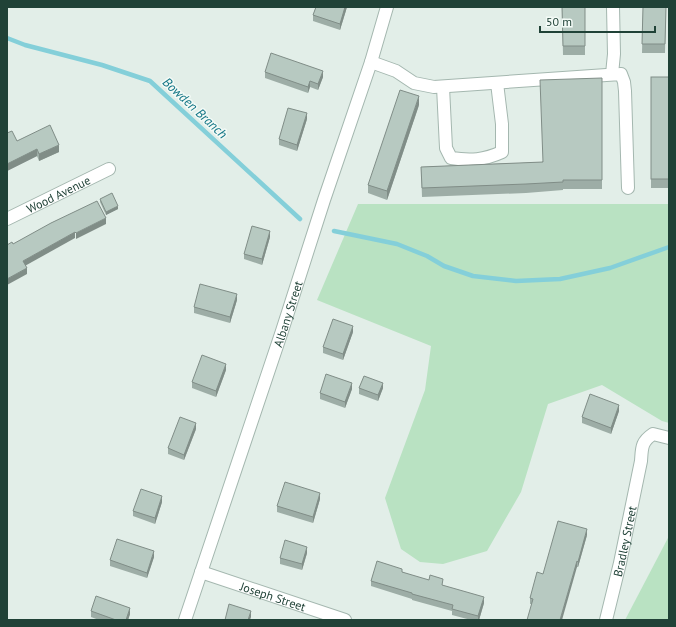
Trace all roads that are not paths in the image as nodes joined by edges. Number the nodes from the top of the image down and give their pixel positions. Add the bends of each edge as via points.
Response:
1 (387, 7) edge
2 (613, 7) edge
3 (371, 62) junction
4 (612, 74) junction
5 (497, 83) junction
6 (444, 87) junction
7 (109, 169) dead end
8 (628, 188) dead end
9 (7, 219) edge
10 (669, 438) edge
11 (200, 572) junction
12 (185, 620) edge
13 (345, 620) edge
14 (606, 620) edge

1 - 3 street, Albany Street
2 - 4 street
3 - 6 street via 396,71 414,83 434,88
3 - 11 street, Albany Street
4 - 5 street
4 - 8 street via 621,74 624,82
5 - 6 street
5 - 6 street via 502,124 502,152 489,158 467,160 451,158 446,148
7 - 9 street, Wood Avenue
10 - 14 street, Bradley Street via 653,434 646,439 642,447 620,563
11 - 12 street, Albany Street
11 - 13 street, Joseph Street

